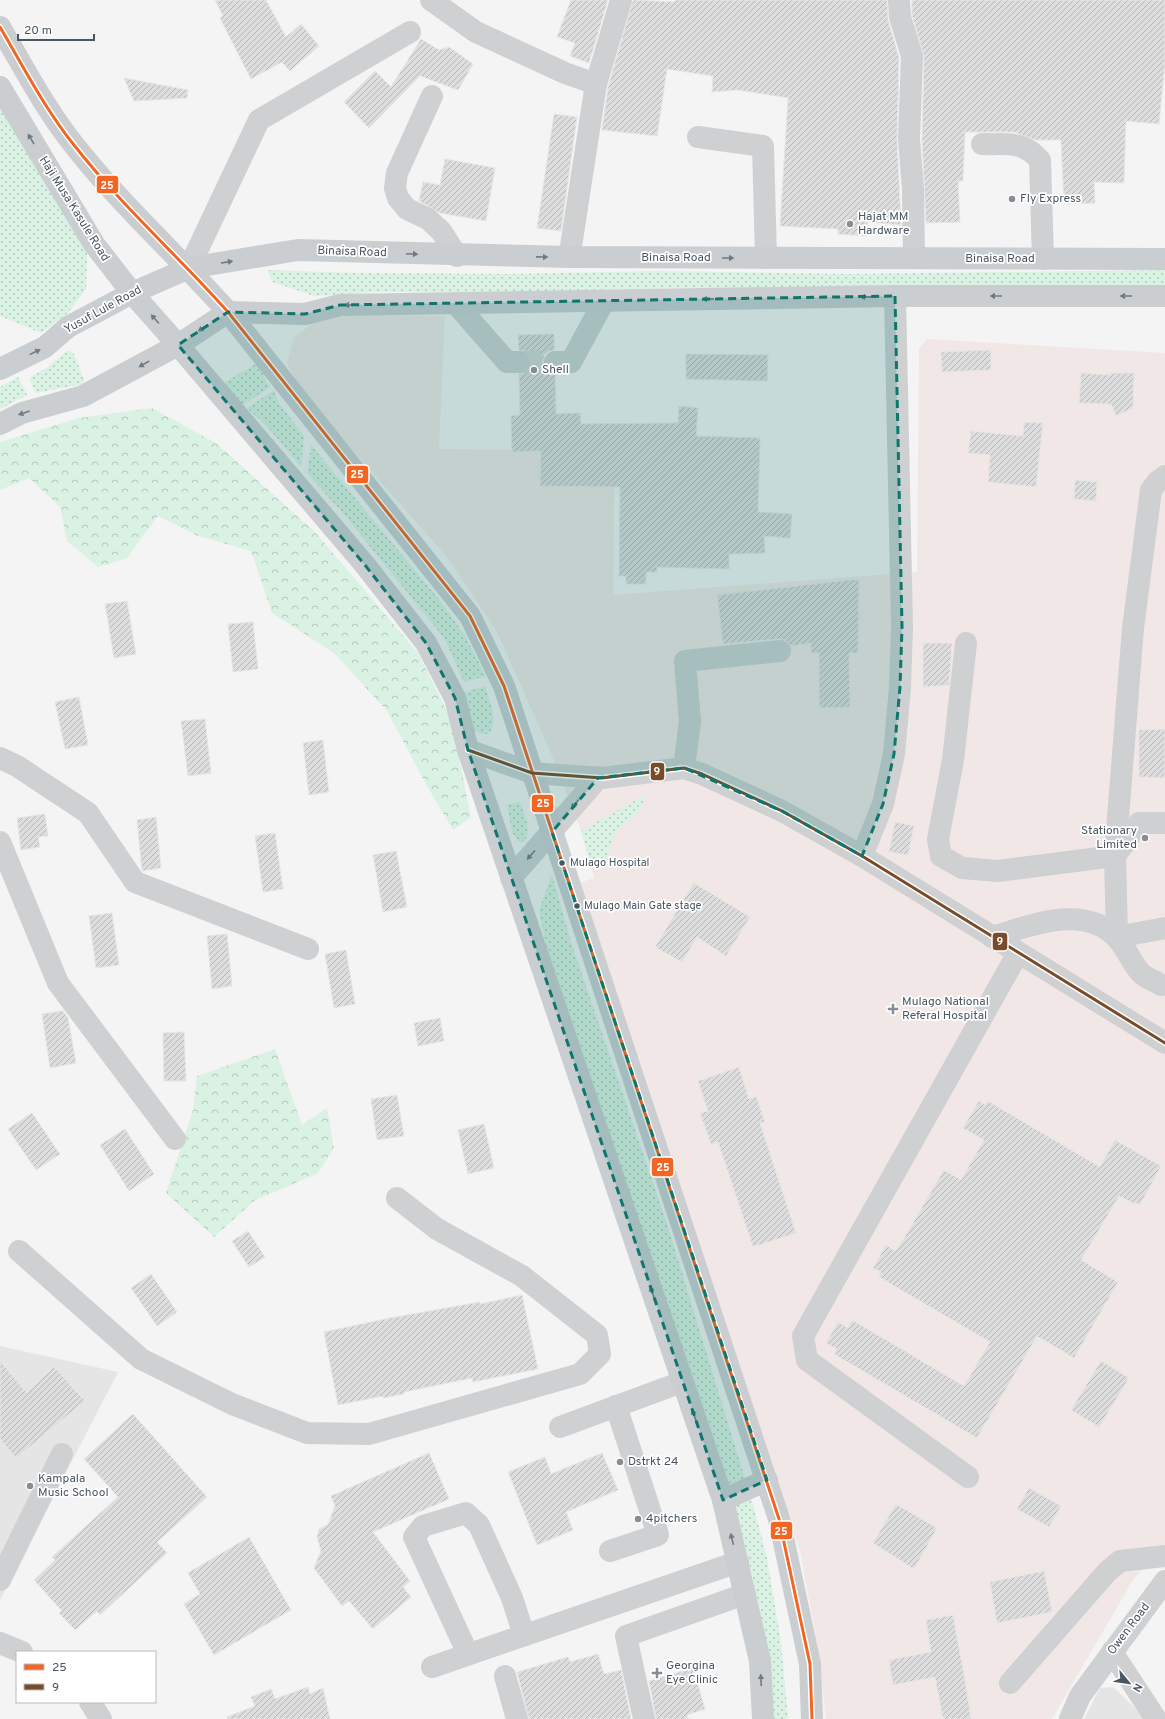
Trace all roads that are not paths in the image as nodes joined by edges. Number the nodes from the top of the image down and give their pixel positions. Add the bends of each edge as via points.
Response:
1 (431, 0) edge
2 (621, 0) edge
3 (899, 0) edge
4 (0, 27) edge
5 (410, 32) dead end
6 (596, 84) junction
7 (0, 87) edge
8 (432, 96) dead end
9 (698, 137) dead end
10 (982, 144) dead end
11 (457, 256) junction
12 (571, 257) junction
13 (766, 258) junction
14 (914, 258) junction
15 (1043, 259) junction
16 (1165, 259) edge
17 (189, 268) junction
18 (132, 293) junction
19 (895, 296) junction
20 (1165, 296) edge
21 (604, 301) junction
22 (456, 304) junction
23 (228, 312) junction
24 (178, 345) junction
25 (519, 362) tunnel mouth
26 (555, 362) tunnel mouth
27 (0, 369) edge
28 (0, 424) edge
29 (1165, 476) edge
30 (966, 643) dead end
31 (780, 651) dead end
32 (468, 750) junction
33 (0, 758) edge
34 (684, 768) junction
35 (532, 773) junction
36 (599, 777) junction
37 (1165, 823) edge
38 (552, 832) junction
39 (0, 842) edge
40 (862, 856) junction
41 (1115, 856) junction
42 (511, 878) junction
43 (1165, 928) edge
44 (992, 937) junction
45 (1117, 937) junction
46 (308, 949) dead end
47 (1018, 953) junction
48 (1161, 985) dead end
49 (1165, 1043) edge
50 (175, 1139) dead end
51 (397, 1198) dead end
52 (19, 1251) dead end
53 (682, 1382) junction
54 (616, 1406) junction
55 (560, 1427) dead end
56 (62, 1454) dead end
57 (968, 1477) dead end
58 (767, 1480) junction
59 (722, 1500) junction
60 (610, 1551) dead end
61 (1165, 1556) edge
62 (738, 1562) junction
63 (0, 1580) edge
64 (1165, 1581) edge
65 (745, 1594) junction
66 (524, 1635) junction
67 (0, 1643) edge
68 (20, 1651) edge
69 (1112, 1652) junction
70 (468, 1654) junction
71 (432, 1667) dead end
72 (505, 1676) dead end
73 (1010, 1684) dead end
74 (91, 1703) edge
75 (1158, 1713) edge
76 (101, 1719) edge
77 (517, 1719) edge
78 (644, 1719) edge
79 (763, 1719) edge
80 (812, 1719) edge
81 (1070, 1719) edge

1 - 6 street via 476,32 565,73
2 - 6 street
3 - 14 street via 900,17 912,56 909,139
4 - 17 main road via 73,145 127,206
5 - 17 street via 259,120
6 - 12 street via 586,136
18 -> 7 main road, Haji Musa Kasule Road via 94,244
8 - 11 street via 397,173 395,188 398,198 408,209 428,219 441,231
9 - 13 street via 763,146
10 - 15 street via 1024,146 1040,160
11 -> 12 main road, Binaisa Road
17 -> 11 main road, Binaisa Road via 298,250
12 -> 13 main road, Binaisa Road
13 - 14 main road, Binaisa Road
14 - 15 main road, Binaisa Road
15 - 16 main road, Binaisa Road
17 - 18 main road, Yusuf Lule Road
17 - 23 main road
24 -> 18 main road, Haji Musa Kasule Road
27 -> 18 main road, Yusuf Lule Road via 45,347 68,327
20 -> 19 main road
19 -> 21 main road
19 - 40 street via 902,627 900,687 894,754 883,804
21 - 22 main road
21 - 26 street via 571,362
22 -> 23 main road via 340,305 305,314
22 - 25 street via 507,362
23 -> 24 main road
23 - 35 main road via 470,616 504,686
24 -> 28 main road via 83,396 22,413
24 - 32 main road, Haji Musa Kasule Road via 365,565 426,643 455,698
29 - 41 street via 1151,490 1134,621
30 - 41 street via 953,760 938,839 941,856 962,868 998,871
31 - 34 street via 685,660 690,721
32 - 35 street
32 - 42 main road, Haji Musa Kasule Road
33 - 46 street via 17,766 88,813 135,882
34 - 36 street
34 - 40 street via 782,811
35 - 36 street
35 - 38 main road
36 -> 38 street
37 - 41 street via 1139,823
38 -> 42 street
38 - 58 main road
39 - 50 street via 58,983
40 - 44 street
41 - 45 street
53 -> 42 main road, Haji Musa Kasule Road
43 - 45 street
44 - 45 street via 1052,920 1075,918 1105,928
44 - 47 street
45 - 48 street via 1141,973
47 - 49 street
47 - 57 street via 803,1336 807,1360
51 - 52 street via 436,1229 522,1276 597,1335 600,1354 580,1374 369,1434 307,1433 232,1404 141,1359
53 - 54 street
59 -> 53 main road, Haji Musa Kasule Road
54 - 55 street
54 - 60 street via 658,1535
56 - 63 street
58 - 59 main road
58 - 80 main road via 779,1519 810,1664
62 -> 59 main road, Haji Musa Kasule Road
61 - 73 street via 1120,1561 1107,1572
62 - 65 main road, Haji Musa Kasule Road
62 - 66 street
64 - 69 street, Owen Road
65 - 78 street via 626,1636
79 -> 65 main road, Haji Musa Kasule Road via 760,1661
66 - 70 street
66 - 70 street via 512,1598 479,1525 466,1513 422,1526 414,1537
67 - 68 street
69 - 75 street
69 - 81 street, Owen Road via 1080,1696
70 - 71 street
72 - 77 street
74 - 76 street

